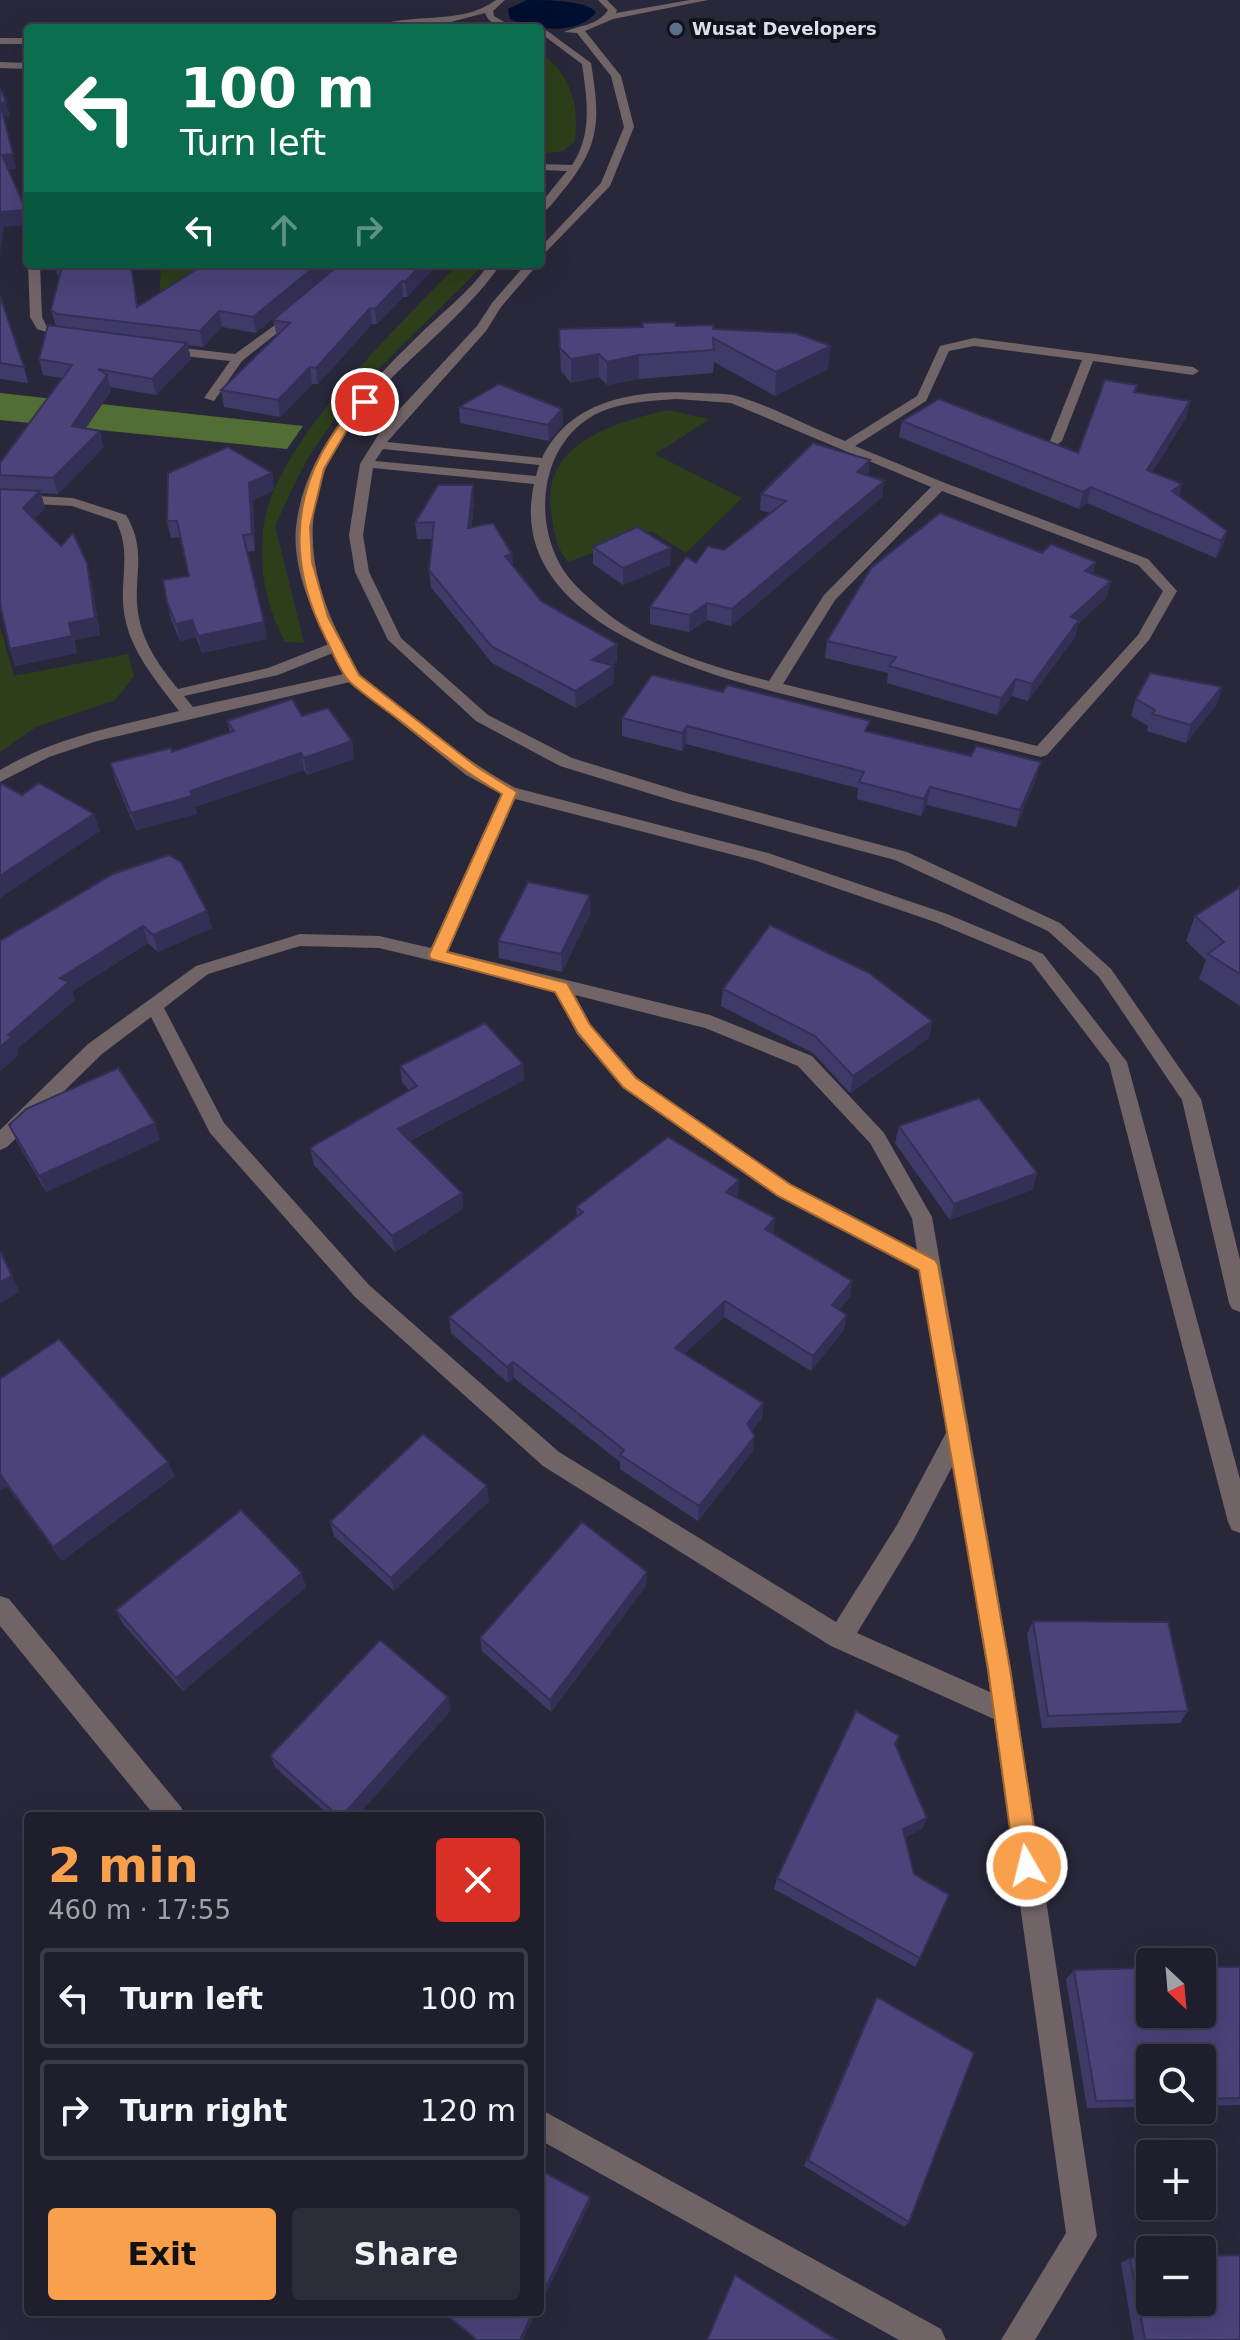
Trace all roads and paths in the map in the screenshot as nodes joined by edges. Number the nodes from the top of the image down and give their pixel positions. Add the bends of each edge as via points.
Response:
1 (501, 0) edge
2 (602, 0) edge
3 (704, 0) edge
4 (488, 10) junction
5 (610, 17) junction
6 (412, 24) edge
7 (500, 24) edge
8 (579, 30) junction
9 (544, 32) edge
10 (544, 33) edge
11 (0, 41) edge
12 (24, 41) edge
13 (14, 53) dead end
14 (0, 54) edge
15 (0, 65) edge
16 (24, 66) edge
17 (544, 167) edge
18 (577, 168) junction
19 (544, 206) edge
20 (544, 251) edge
21 (34, 268) edge
22 (492, 268) edge
23 (528, 268) edge
24 (483, 280) junction
25 (513, 284) junction
26 (304, 306) edge
27 (84, 340) edge
28 (152, 348) edge
29 (1089, 357) junction
30 (238, 358) junction
31 (1193, 371) dead end
32 (210, 398) dead end
33 (1056, 441) edge
34 (378, 445) junction
35 (846, 446) junction
36 (545, 462) junction
37 (367, 464) junction
38 (538, 480) junction
39 (940, 486) junction
40 (0, 498) edge
41 (335, 647) junction
42 (353, 677) junction
43 (774, 686) junction
44 (174, 694) junction
45 (189, 713) junction
46 (0, 777) edge
47 (510, 792) junction
48 (1054, 927) junction
49 (437, 955) junction
50 (1037, 958) junction
51 (561, 987) junction
52 (154, 1006) junction
53 (0, 1142) edge
54 (928, 1265) junction
55 (1240, 1303) edge
56 (957, 1434) junction
57 (1240, 1522) edge
58 (0, 1607) edge
59 (840, 1638) junction
60 (1005, 1711) junction
61 (169, 1812) edge
62 (544, 2126) edge
63 (930, 2340) edge
64 (1017, 2340) edge

1 - 4 street
2 - 5 street via 613,10
3 - 5 street
4 - 6 street
4 - 7 street
5 - 8 street
8 - 9 street
8 - 20 street via 616,76 629,127 606,184
10 - 18 street via 586,63 594,127
11 - 12 street
13 - 14 street
15 - 16 street
17 - 18 street
18 - 19 street
21 - 27 street via 36,317 43,329
22 - 24 street
23 - 25 street
24 - 25 street
24 - 41 street via 346,422 318,469 303,527 306,562
25 - 34 street via 482,328
26 - 30 street
28 - 30 street
29 - 31 street
29 - 33 street
29 - 35 street via 959,343 944,349 922,398
30 - 32 street
34 - 36 street
34 - 37 street
35 - 36 street via 733,399 677,395 611,405 585,415
35 - 39 street
36 - 38 street
37 - 38 street
37 - 48 street via 356,535 362,572 395,640 482,718 566,762 901,856
38 - 43 street via 544,545 557,571 601,616 679,658
39 - 43 street via 829,598
39 - 43 street via 1143,562 1170,591 1144,637 1041,752
40 - 44 street via 73,502 121,518 135,541 129,604 146,662
41 - 42 street
41 - 44 street via 273,672
42 - 45 street
42 - 47 street via 472,771
44 - 45 street
45 - 46 street via 56,749
47 - 49 street
47 - 50 street via 762,857 941,918
48 - 50 street
48 - 55 street via 1105,973 1191,1099
49 - 51 street
49 - 52 street via 379,942 300,940 202,970
50 - 57 street via 1118,1062
51 - 54 street via 584,1029 630,1083 785,1191
51 - 54 street via 710,1022 805,1061 877,1138 922,1217
52 - 53 street via 95,1049
52 - 59 street via 217,1128 362,1291 551,1459
54 - 56 street
56 - 59 street via 905,1533
56 - 60 street
58 - 61 street
59 - 60 street
60 - 64 street via 1082,2236
62 - 63 street

